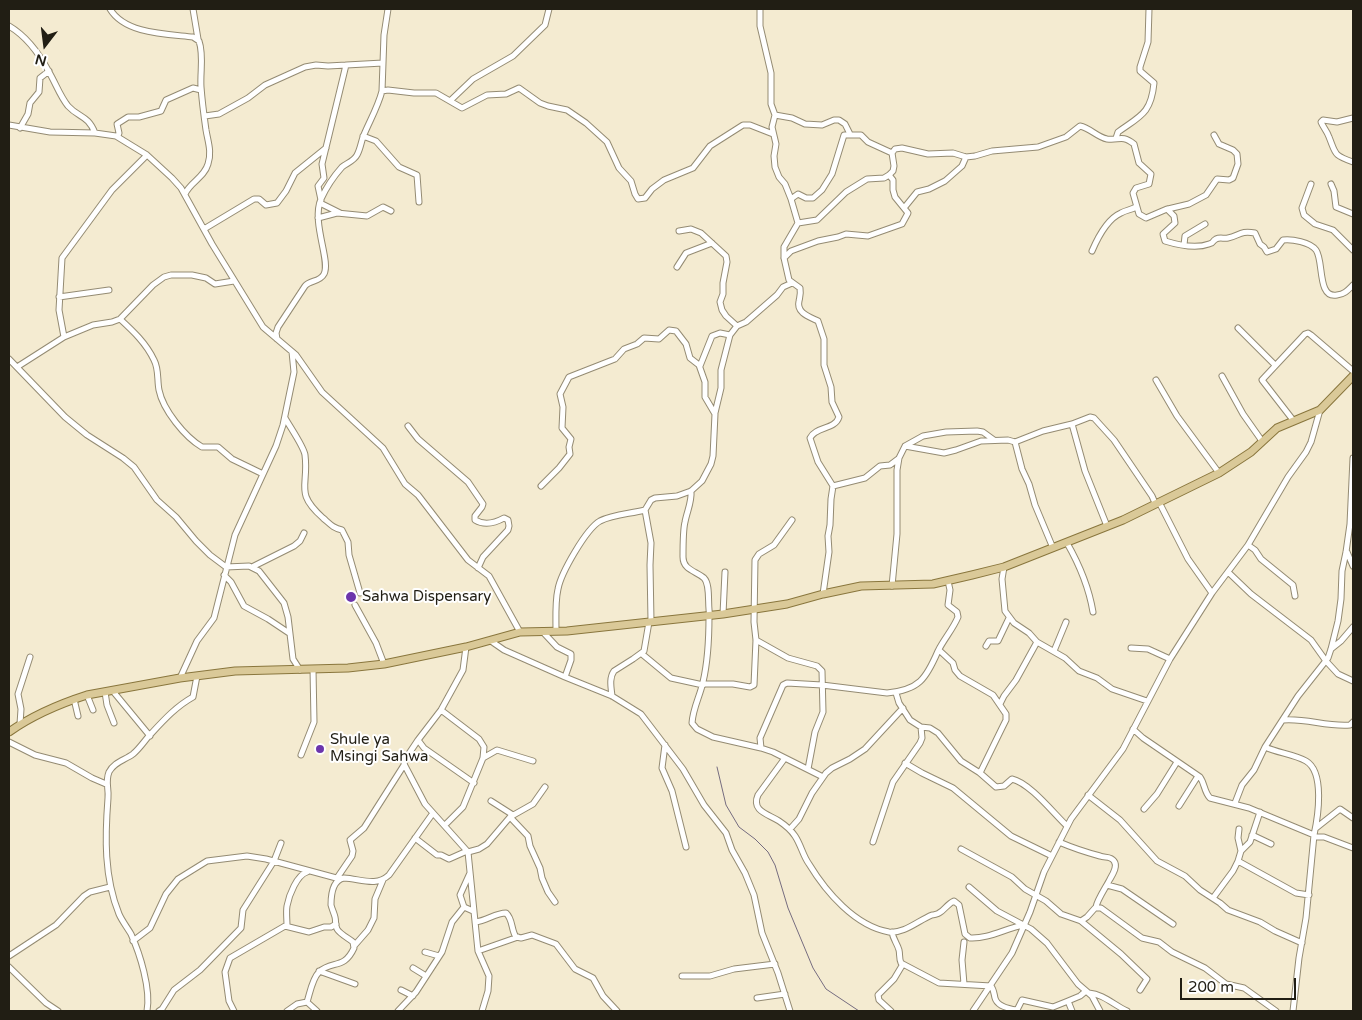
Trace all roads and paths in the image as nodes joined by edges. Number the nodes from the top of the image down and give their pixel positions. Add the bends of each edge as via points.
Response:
1 (110, 9) edge
2 (193, 9) edge
3 (388, 9) edge
4 (549, 9) edge
5 (760, 9) edge
6 (1149, 9) edge
7 (9, 26) edge
8 (198, 39) junction
9 (383, 63) junction
10 (346, 65) junction
11 (49, 71) junction
12 (201, 90) junction
13 (382, 91) junction
14 (451, 100) junction
15 (775, 114) junction
16 (205, 116) junction
17 (1353, 118) edge
18 (9, 125) edge
19 (20, 128) junction
20 (95, 133) junction
21 (774, 134) junction
22 (850, 134) junction
23 (1214, 135) dead end
24 (118, 136) junction
25 (363, 136) junction
26 (1116, 138) junction
27 (326, 148) junction
28 (892, 153) junction
29 (147, 155) junction
30 (966, 157) junction
31 (1353, 162) edge
32 (889, 176) junction
33 (1311, 184) dead end
34 (1331, 184) dead end
35 (185, 194) junction
36 (791, 199) junction
37 (320, 202) junction
38 (419, 202) dead end
39 (1136, 207) junction
40 (904, 208) junction
41 (1168, 209) junction
42 (391, 211) dead end
43 (340, 213) junction
44 (1353, 214) edge
45 (318, 218) junction
46 (798, 223) junction
47 (1204, 224) dead end
48 (204, 230) junction
49 (679, 231) dead end
50 (712, 243) junction
51 (1184, 245) junction
52 (1353, 250) edge
53 (1092, 251) dead end
54 (784, 258) junction
55 (677, 267) dead end
56 (234, 281) junction
57 (792, 283) junction
58 (1353, 285) edge
59 (109, 290) dead end
60 (59, 297) junction
61 (120, 318) junction
62 (737, 326) junction
63 (1238, 328) dead end
64 (730, 335) junction
65 (64, 337) junction
66 (277, 340) junction
67 (292, 352) junction
68 (9, 359) edge
69 (1275, 365) junction
70 (700, 366) junction
71 (17, 367) junction
72 (1353, 371) edge
73 (1222, 376) dead end
74 (1353, 376) edge
75 (1156, 380) dead end
76 (1320, 410) junction
77 (715, 414) junction
78 (285, 418) junction
79 (1293, 420) junction
80 (1072, 424) junction
81 (408, 426) dead end
82 (994, 440) junction
83 (1262, 441) junction
84 (1015, 442) junction
85 (905, 446) junction
86 (899, 458) junction
87 (1353, 458) edge
88 (1219, 473) junction
89 (1352, 473) edge
90 (263, 474) junction
91 (541, 486) dead end
92 (833, 486) junction
93 (691, 491) junction
94 (1157, 502) junction
95 (645, 510) junction
96 (792, 520) dead end
97 (1108, 526) junction
98 (304, 533) dead end
99 (1067, 543) junction
100 (1248, 544) junction
101 (1054, 548) junction
102 (1346, 552) junction
103 (226, 566) junction
104 (1353, 566) edge
105 (252, 567) junction
106 (1004, 567) junction
107 (478, 568) junction
108 (725, 572) dead end
109 (1228, 572) junction
110 (224, 576) junction
111 (948, 581) junction
112 (892, 586) junction
113 (360, 593) dead end
114 (1212, 593) junction
115 (823, 594) junction
116 (1295, 596) dead end
117 (355, 605) dead end
118 (754, 610) junction
119 (1093, 612) dead end
120 (723, 614) junction
121 (710, 616) junction
122 (1009, 618) junction
123 (650, 622) junction
124 (1066, 622) dead end
125 (1353, 627) edge
126 (542, 631) junction
127 (556, 631) junction
128 (520, 632) junction
129 (289, 633) junction
130 (756, 640) junction
131 (491, 641) junction
132 (1037, 642) junction
133 (986, 646) dead end
134 (466, 647) junction
135 (1131, 648) dead end
136 (1331, 649) junction
137 (939, 650) junction
138 (1054, 651) junction
139 (642, 654) junction
140 (30, 657) dead end
141 (1170, 658) junction
142 (1326, 661) junction
143 (384, 664) junction
144 (313, 669) junction
145 (300, 670) junction
146 (197, 676) junction
147 (565, 677) junction
148 (180, 678) junction
149 (1353, 681) edge
150 (703, 684) junction
151 (822, 685) junction
152 (109, 691) junction
153 (896, 693) junction
154 (87, 695) junction
155 (612, 696) junction
156 (74, 699) junction
157 (1147, 701) junction
158 (1000, 704) junction
159 (903, 708) junction
160 (94, 710) dead end
161 (441, 710) junction
162 (78, 716) dead end
163 (1283, 720) junction
164 (1353, 722) edge
165 (114, 723) dead end
166 (20, 724) junction
167 (921, 727) junction
168 (1133, 729) junction
169 (9, 732) edge
170 (150, 736) junction
171 (418, 740) junction
172 (9, 742) edge
173 (666, 745) junction
174 (1265, 747) junction
175 (762, 748) junction
176 (301, 754) dead end
177 (483, 758) junction
178 (785, 758) junction
179 (534, 761) dead end
180 (1177, 762) junction
181 (404, 764) junction
182 (905, 764) junction
183 (808, 769) junction
184 (980, 773) junction
185 (823, 776) junction
186 (1198, 776) junction
187 (474, 783) junction
188 (106, 784) junction
189 (544, 787) dead end
190 (1088, 795) junction
191 (491, 801) dead end
192 (1234, 803) junction
193 (1179, 806) dead end
194 (1144, 809) dead end
195 (1260, 812) junction
196 (432, 813) junction
197 (512, 816) junction
198 (1353, 818) edge
199 (445, 825) junction
200 (1067, 826) junction
201 (1316, 828) junction
202 (790, 829) junction
203 (1239, 829) dead end
204 (1252, 835) junction
205 (1314, 836) junction
206 (415, 838) junction
207 (873, 842) dead end
208 (1059, 842) junction
209 (281, 843) dead end
210 (1271, 844) dead end
211 (686, 847) dead end
212 (1353, 848) edge
213 (960, 849) dead end
214 (1240, 851) junction
215 (468, 852) junction
216 (1052, 856) junction
217 (274, 861) junction
218 (1238, 861) junction
219 (308, 871) junction
220 (470, 873) junction
221 (339, 879) junction
222 (383, 880) junction
223 (1108, 885) junction
224 (110, 886) junction
225 (969, 888) dead end
226 (1036, 895) junction
227 (1309, 895) junction
228 (1213, 898) junction
229 (555, 902) dead end
230 (464, 907) junction
231 (1096, 907) junction
232 (473, 911) junction
233 (1082, 921) junction
234 (475, 922) junction
235 (336, 924) junction
236 (1173, 924) dead end
237 (1024, 925) junction
238 (287, 926) junction
239 (892, 932) junction
240 (518, 937) junction
241 (133, 941) junction
242 (964, 942) dead end
243 (1302, 943) junction
244 (354, 946) junction
245 (478, 951) junction
246 (425, 952) dead end
247 (9, 956) edge
248 (440, 956) junction
249 (775, 964) junction
250 (903, 964) junction
251 (9, 967) edge
252 (413, 968) dead end
253 (320, 971) junction
254 (426, 976) junction
255 (682, 976) dead end
256 (355, 984) dead end
257 (964, 984) junction
258 (992, 986) junction
259 (401, 990) dead end
260 (1140, 990) dead end
261 (1088, 992) junction
262 (785, 994) junction
263 (413, 996) junction
264 (757, 998) dead end
265 (1068, 1001) junction
266 (306, 1002) junction
267 (1017, 1010) edge
268 (58, 1011) edge
269 (147, 1011) edge
270 (159, 1011) edge
271 (234, 1011) edge
272 (287, 1011) edge
273 (317, 1011) edge
274 (398, 1011) edge
275 (482, 1011) edge
276 (616, 1011) edge
277 (790, 1011) edge
278 (891, 1011) edge
279 (974, 1011) edge
280 (1072, 1011) edge
281 (1100, 1011) edge
282 (1127, 1011) edge
283 (1276, 1011) edge
284 (1293, 1011) edge

1 - 8 street via 133,28
2 - 8 street
3 - 9 street
4 - 14 street via 545,24 513,56 474,79
5 - 15 street via 760,26 771,73 771,104
6 - 26 street via 1148,42 1140,71 1154,83 1153,91 1142,116 1118,132
7 - 11 street via 26,40
8 - 12 street
9 - 10 street
9 - 13 street
10 - 16 street via 312,65 300,69 265,85 219,114
10 - 27 street
11 - 19 street via 40,78 39,92 30,103
11 - 20 street via 69,107 90,121
12 - 16 street
12 - 24 street via 193,88 166,100 161,111 125,118 117,124
13 - 14 street via 434,93
13 - 25 street
14 - 21 street via 462,108 487,95 506,94 519,88 548,106 568,110 607,142 641,200 664,180 694,168 716,141 742,125
15 - 21 street
15 - 22 street via 805,124 839,120
16 - 35 street via 210,147 208,164 203,175
17 - 31 street via 1321,122 1334,152
18 - 19 street
19 - 20 street
20 - 24 street
21 - 36 street via 775,167
22 - 28 street via 861,135 868,142
22 - 36 street via 843,137 832,174 817,196 810,199 796,194
23 - 41 street via 1219,144 1237,154 1238,164 1233,178 1217,179 1206,195 1189,204
24 - 29 street
25 - 37 street via 357,155 332,180
25 - 38 street via 376,141 399,167 417,175
26 - 30 street via 1104,138 1080,126 1066,137 1038,147
26 - 39 street via 1124,138 1134,144 1139,163 1151,174 1150,184 1134,190
27 - 37 street via 321,167 324,178 318,184
27 - 48 street via 295,173 277,203 266,205 254,199
28 - 30 street via 898,148
28 - 32 street via 894,166
29 - 35 street
29 - 60 street via 112,190 62,258
30 - 40 street via 962,166 945,181 916,192
32 - 40 street via 893,180 897,202
32 - 46 street via 867,179 842,195 818,220
33 - 52 street via 1302,208 1304,215 1315,224 1333,230
34 - 44 street via 1336,207
35 - 48 street
36 - 46 street
37 - 43 street
37 - 45 street
39 - 41 street via 1144,218
39 - 53 street via 1112,220
40 - 54 street via 907,216 895,228 868,236 846,234 818,241 791,251
41 - 51 street via 1175,222 1164,232 1164,240
42 - 43 street via 383,206 367,216
43 - 45 street
45 - 66 street via 324,274 307,283 278,327
46 - 54 street via 784,247
47 - 51 street via 1186,236
48 - 56 street
49 - 50 street via 695,230
50 - 55 street via 686,253
50 - 62 street via 727,258 720,302 726,316
51 - 58 street via 1210,244 1219,238 1243,232 1255,233 1267,252 1276,249 1283,240 1297,241 1316,251 1320,258 1323,287 1330,295 1344,294
54 - 57 street via 787,276
56 - 61 street via 216,284 192,275 164,277
56 - 66 street via 263,327
57 - 62 street
57 - 92 street via 800,288 798,303 801,311 818,321 824,338 824,365 832,402 839,417 835,424 813,433 810,438 818,462
59 - 60 street
60 - 65 street
61 - 65 street
61 - 90 street via 140,338 155,360 160,394 183,431 202,447 218,447 232,459
62 - 64 street
63 - 69 street
64 - 70 street via 720,333 712,336
64 - 77 street
65 - 71 street
66 - 67 street
67 - 78 street via 294,372
67 - 107 street via 322,392 384,448 405,484 418,495 468,560
68 - 71 street
69 - 72 street via 1308,333
69 - 79 street via 1263,382
70 - 77 street via 705,396
70 - 91 street via 690,358 685,340 670,330 659,339 644,338 615,359 569,377 560,394 562,428 571,439 570,454
71 - 103 street via 86,435 130,463 157,500 196,541
73 - 83 street
74 - 76 main road
75 - 88 street via 1177,416
76 - 79 main road
76 - 100 street via 1306,452
77 - 93 street via 711,464 702,481
78 - 90 street
78 - 113 street via 305,455 306,499 332,527 342,530 349,544 349,557
79 - 83 main road
80 - 84 street
80 - 94 street via 1090,417 1098,421
80 - 97 street via 1085,471
81 - 107 street via 418,439 472,486 483,504 475,520 494,524 504,518 508,520 508,530 483,557
82 - 84 street
82 - 85 street via 944,453
82 - 85 street via 984,432 946,432 923,436
83 - 88 main road
84 - 101 street via 1022,469
85 - 86 street
86 - 92 street via 880,466 865,478
86 - 112 street
87 - 89 street
88 - 94 main road
89 - 102 street
90 - 103 street via 238,528
92 - 115 street
93 - 95 street via 655,498
93 - 121 street via 683,557 688,568 707,583
94 - 97 main road
94 - 114 street via 1188,559
95 - 123 street via 652,543
95 - 127 street via 598,522 584,536 561,579
96 - 118 street via 774,545 755,560
97 - 99 main road
98 - 105 street via 294,546
99 - 101 main road
99 - 119 street via 1077,561
100 - 109 street
100 - 116 street via 1293,585
101 - 106 main road
102 - 104 street
102 - 136 street via 1338,621
103 - 105 street
103 - 110 street
105 - 129 street via 262,573 284,603
106 - 111 main road
106 - 122 street via 1005,611
107 - 128 street via 492,580
108 - 120 street
109 - 114 street
109 - 142 street via 1311,640
110 - 129 street via 244,606
110 - 148 street via 214,618 198,641
111 - 112 main road
111 - 137 street via 948,605 958,617
112 - 115 main road via 862,586
114 - 141 street
115 - 118 main road
117 - 143 street
118 - 120 main road
118 - 130 street
120 - 121 main road
121 - 123 main road
121 - 150 street
122 - 132 street
122 - 133 street via 999,640 989,641
123 - 127 main road
123 - 139 street
124 - 138 street
125 - 136 street
126 - 127 main road
126 - 128 main road
126 - 147 street via 557,647 571,654
128 - 131 main road
129 - 145 street via 293,659
130 - 150 street via 752,686
130 - 151 street via 788,658 820,668
131 - 134 main road
131 - 147 street
132 - 138 street
132 - 158 street
134 - 143 main road
134 - 161 street via 463,670
135 - 141 street via 1148,649
136 - 142 street
137 - 153 street via 921,681
137 - 158 street via 953,663 958,674 992,695
138 - 157 street via 1081,673 1112,689
139 - 150 street via 671,678
139 - 155 street via 614,670
140 - 166 street via 18,694
141 - 157 street
142 - 149 street via 1338,674
142 - 163 street
143 - 144 main road
144 - 145 main road
144 - 176 street via 314,722
145 - 146 main road via 236,671
146 - 148 main road
146 - 170 street via 193,697 177,706
147 - 155 street
148 - 152 main road
150 - 175 street via 694,711 692,723 695,727 713,737
151 - 153 street
151 - 175 street via 783,685 760,738
151 - 183 street via 823,712 815,732
152 - 154 main road
152 - 165 street via 106,703
152 - 170 street
153 - 159 street
154 - 156 main road
154 - 160 street
155 - 173 street via 641,714
156 - 162 street
156 - 166 main road
157 - 168 street
158 - 184 street via 1006,720
159 - 167 street via 910,720
159 - 185 street via 865,749
161 - 171 street
161 - 177 street via 483,743
163 - 164 street via 1303,719 1332,726
163 - 174 street
166 - 169 main road
167 - 182 street via 920,743
167 - 184 street via 938,733 961,760
168 - 180 street
168 - 190 street via 1111,767
170 - 188 street via 134,754 114,765
171 - 181 street
171 - 187 street via 424,748
172 - 188 street via 35,755 68,764
173 - 211 street via 662,768 672,791
173 - 249 street via 726,833 754,895 762,933
174 - 192 street
174 - 201 street via 1300,758 1312,766 1319,791
175 - 178 street
177 - 179 street via 497,750
177 - 187 street
178 - 183 street
178 - 202 street via 756,802 762,812
180 - 186 street
180 - 194 street
181 - 196 street
181 - 221 street via 364,828 350,840 352,856
182 - 207 street via 892,782
182 - 216 street via 954,788 1011,836
183 - 185 street
184 - 200 street via 996,787 1004,786 1012,779 1018,781
185 - 202 street
186 - 192 street via 1204,782 1209,797
186 - 193 street
187 - 199 street via 461,810
188 - 224 street
189 - 197 street via 533,804
190 - 200 street
190 - 228 street via 1120,820 1157,861 1185,876
191 - 197 street
192 - 195 street
195 - 204 street
195 - 205 street
196 - 199 street
196 - 206 street
197 - 215 street via 487,844
197 - 229 street via 528,836 545,885
198 - 201 street via 1340,809
199 - 215 street
200 - 208 street
201 - 205 street
202 - 239 street via 808,863 830,892 866,923
203 - 214 street
204 - 210 street
204 - 214 street via 1250,842
205 - 212 street
205 - 227 street
206 - 215 street via 437,855 449,859
206 - 222 street
208 - 216 street
208 - 223 street via 1084,853 1113,859 1116,866
209 - 217 street
213 - 226 street via 1012,877
214 - 218 street
215 - 220 street
216 - 226 street
217 - 219 street
217 - 241 street via 247,856 202,863 168,890 153,924
217 - 270 street via 243,909 241,928 200,970 174,990
218 - 227 street via 1296,893
218 - 228 street
219 - 221 street
219 - 238 street via 301,875 289,900
220 - 230 street via 460,891
220 - 232 street
221 - 222 street
221 - 235 street via 331,904
222 - 244 street via 375,899 374,918
223 - 231 street
223 - 236 street via 1122,889
224 - 241 street via 120,917
224 - 247 street via 84,896 61,921
225 - 237 street via 997,911
226 - 233 street via 1061,914
226 - 237 street
227 - 243 street
228 - 243 street via 1235,914 1260,922
230 - 232 street
230 - 248 street via 452,922
231 - 233 street
231 - 283 street via 1142,938 1156,941 1205,968 1226,984 1244,988
232 - 234 street
233 - 260 street via 1147,979
234 - 240 street via 506,913
234 - 245 street
235 - 238 street via 312,931
235 - 244 street via 338,931
237 - 239 street via 970,938 965,934 959,905 954,901 940,913
237 - 258 street
237 - 261 street via 1047,943
238 - 271 street via 230,958 224,972
239 - 250 street via 899,961
240 - 245 street
240 - 276 street via 532,935 556,944 575,969 593,978
241 - 269 street via 148,994
242 - 257 street
243 - 284 street
244 - 253 street via 343,963
245 - 275 street via 489,976
246 - 248 street
248 - 254 street
249 - 255 street via 734,969 710,976
249 - 262 street
250 - 257 street via 939,982
250 - 278 street via 894,980 878,995
251 - 268 street
252 - 254 street
253 - 256 street
253 - 266 street
254 - 263 street
257 - 258 street
258 - 267 street via 999,1004
258 - 279 street
259 - 263 street
261 - 265 street
261 - 281 street
261 - 282 street
262 - 264 street
262 - 277 street
263 - 274 street
265 - 267 street via 1053,1007 1022,1000
265 - 280 street
266 - 272 street
266 - 273 street

